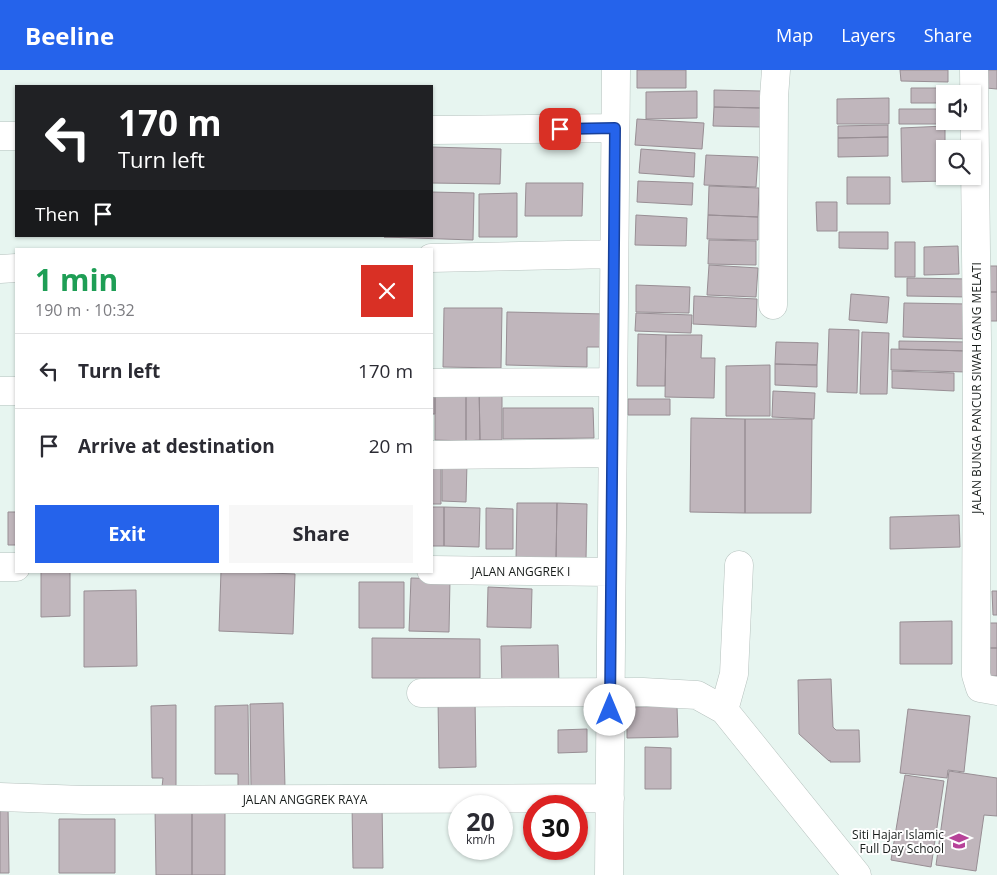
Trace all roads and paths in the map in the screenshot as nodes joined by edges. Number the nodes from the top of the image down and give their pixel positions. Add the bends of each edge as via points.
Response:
1 (616, 70) edge
2 (776, 70) edge
3 (974, 70) edge
4 (615, 128) junction
5 (433, 130) edge
6 (0, 136) edge
7 (15, 136) edge
8 (614, 254) junction
9 (433, 258) edge
10 (0, 268) edge
11 (15, 268) edge
12 (773, 305) dead end
13 (613, 382) junction
14 (433, 383) edge
15 (0, 391) edge
16 (15, 391) edge
17 (612, 453) junction
18 (433, 455) edge
19 (739, 565) dead end
20 (0, 567) edge
21 (15, 567) edge
22 (433, 570) edge
23 (611, 572) junction
24 (997, 690) edge
25 (610, 692) junction
26 (420, 693) dead end
27 (724, 710) junction
28 (0, 798) edge
29 (610, 798) junction
30 (609, 875) edge
31 (857, 875) edge

1 - 4 street
2 - 12 street
3 - 24 street, JALAN BUNGA PANCUR SIWAH GANG MELATI via 976,675 980,688
4 - 5 street
4 - 8 street
6 - 7 street
8 - 9 street
8 - 13 street
10 - 11 street
13 - 14 street
13 - 17 street
15 - 16 street
17 - 18 street
17 - 23 street
19 - 27 street via 734,674
20 - 21 street
22 - 23 street, JALAN ANGGREK I
23 - 25 street
25 - 26 street
25 - 27 street via 697,694
25 - 29 street
27 - 31 street
28 - 29 street, JALAN ANGGREK RAYA
29 - 30 street

